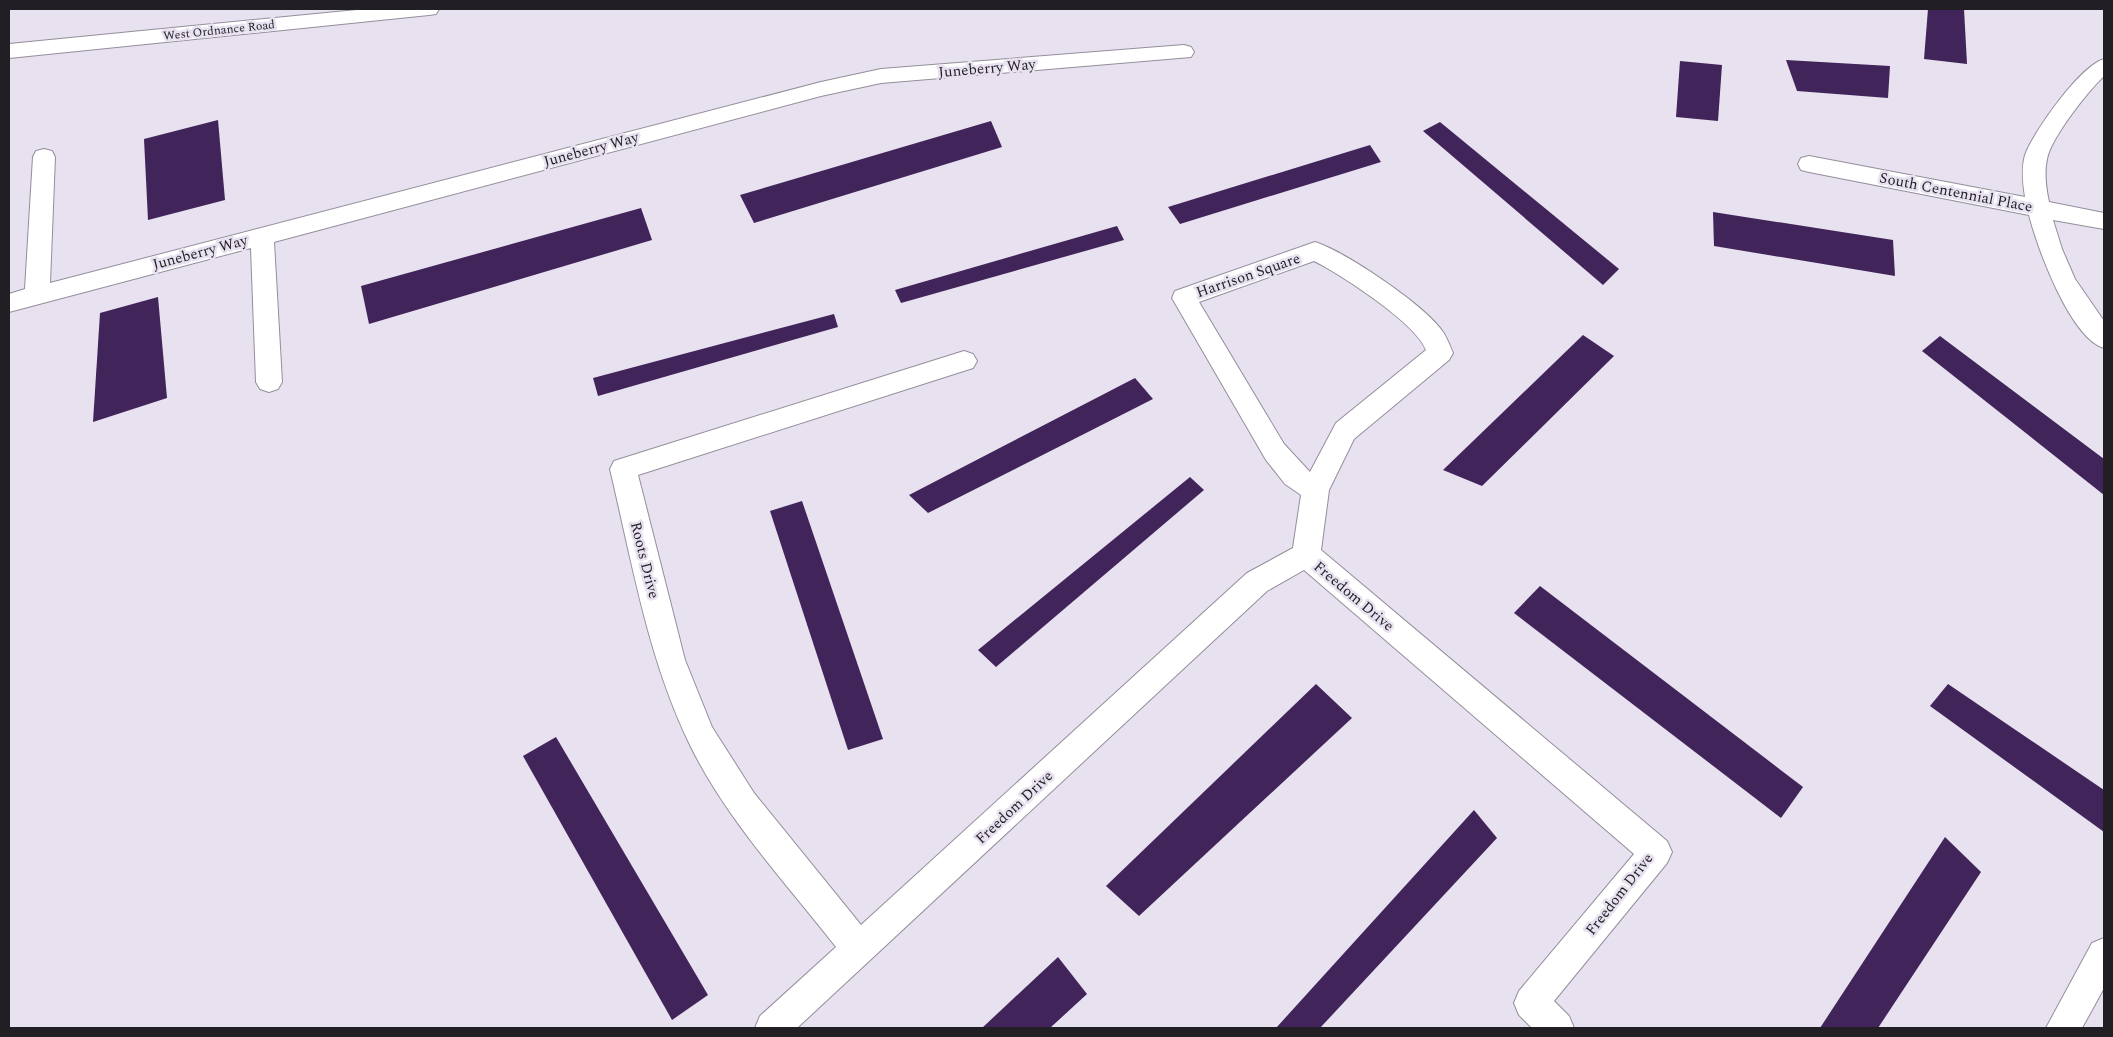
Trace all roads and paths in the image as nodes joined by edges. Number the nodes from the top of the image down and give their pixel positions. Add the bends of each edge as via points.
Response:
1 (429, 9) edge
2 (9, 51) edge
3 (1184, 52) dead end
4 (2104, 66) edge
5 (44, 157) dead end
6 (1809, 164) dead end
7 (2039, 208) junction
8 (2104, 221) edge
9 (262, 235) junction
10 (37, 296) junction
11 (9, 303) edge
12 (2104, 338) edge
13 (964, 361) dead end
14 (269, 382) dead end
15 (1315, 490) junction
16 (1306, 556) junction
17 (859, 949) junction
18 (2104, 955) edge
19 (772, 1028) edge
20 (1557, 1028) edge
21 (2063, 1028) edge

1 - 2 street, West Ordnance Road
3 - 9 street, Juneberry Way via 881,76
4 - 7 street via 2074,95 2036,159 2034,187
5 - 10 street
6 - 7 street, South Centennial Place
7 - 8 street, South Centennial Place
7 - 12 street via 2047,245 2063,282 2089,322
9 - 10 street, Juneberry Way
9 - 14 street
10 - 11 street, Juneberry Way
13 - 17 street, Roots Drive via 623,469 670,660 701,736 743,804
15 - 15 street, Harrison Square via 1295,476 1276,452 1184,298 1315,251 1347,267 1419,322 1434,338 1440,353 1345,431
15 - 16 street, Harrison Square
16 - 17 street, Freedom Drive via 1257,582
16 - 20 street, Freedom Drive via 1656,852 1531,1003
17 - 19 street, Freedom Drive
18 - 21 street

